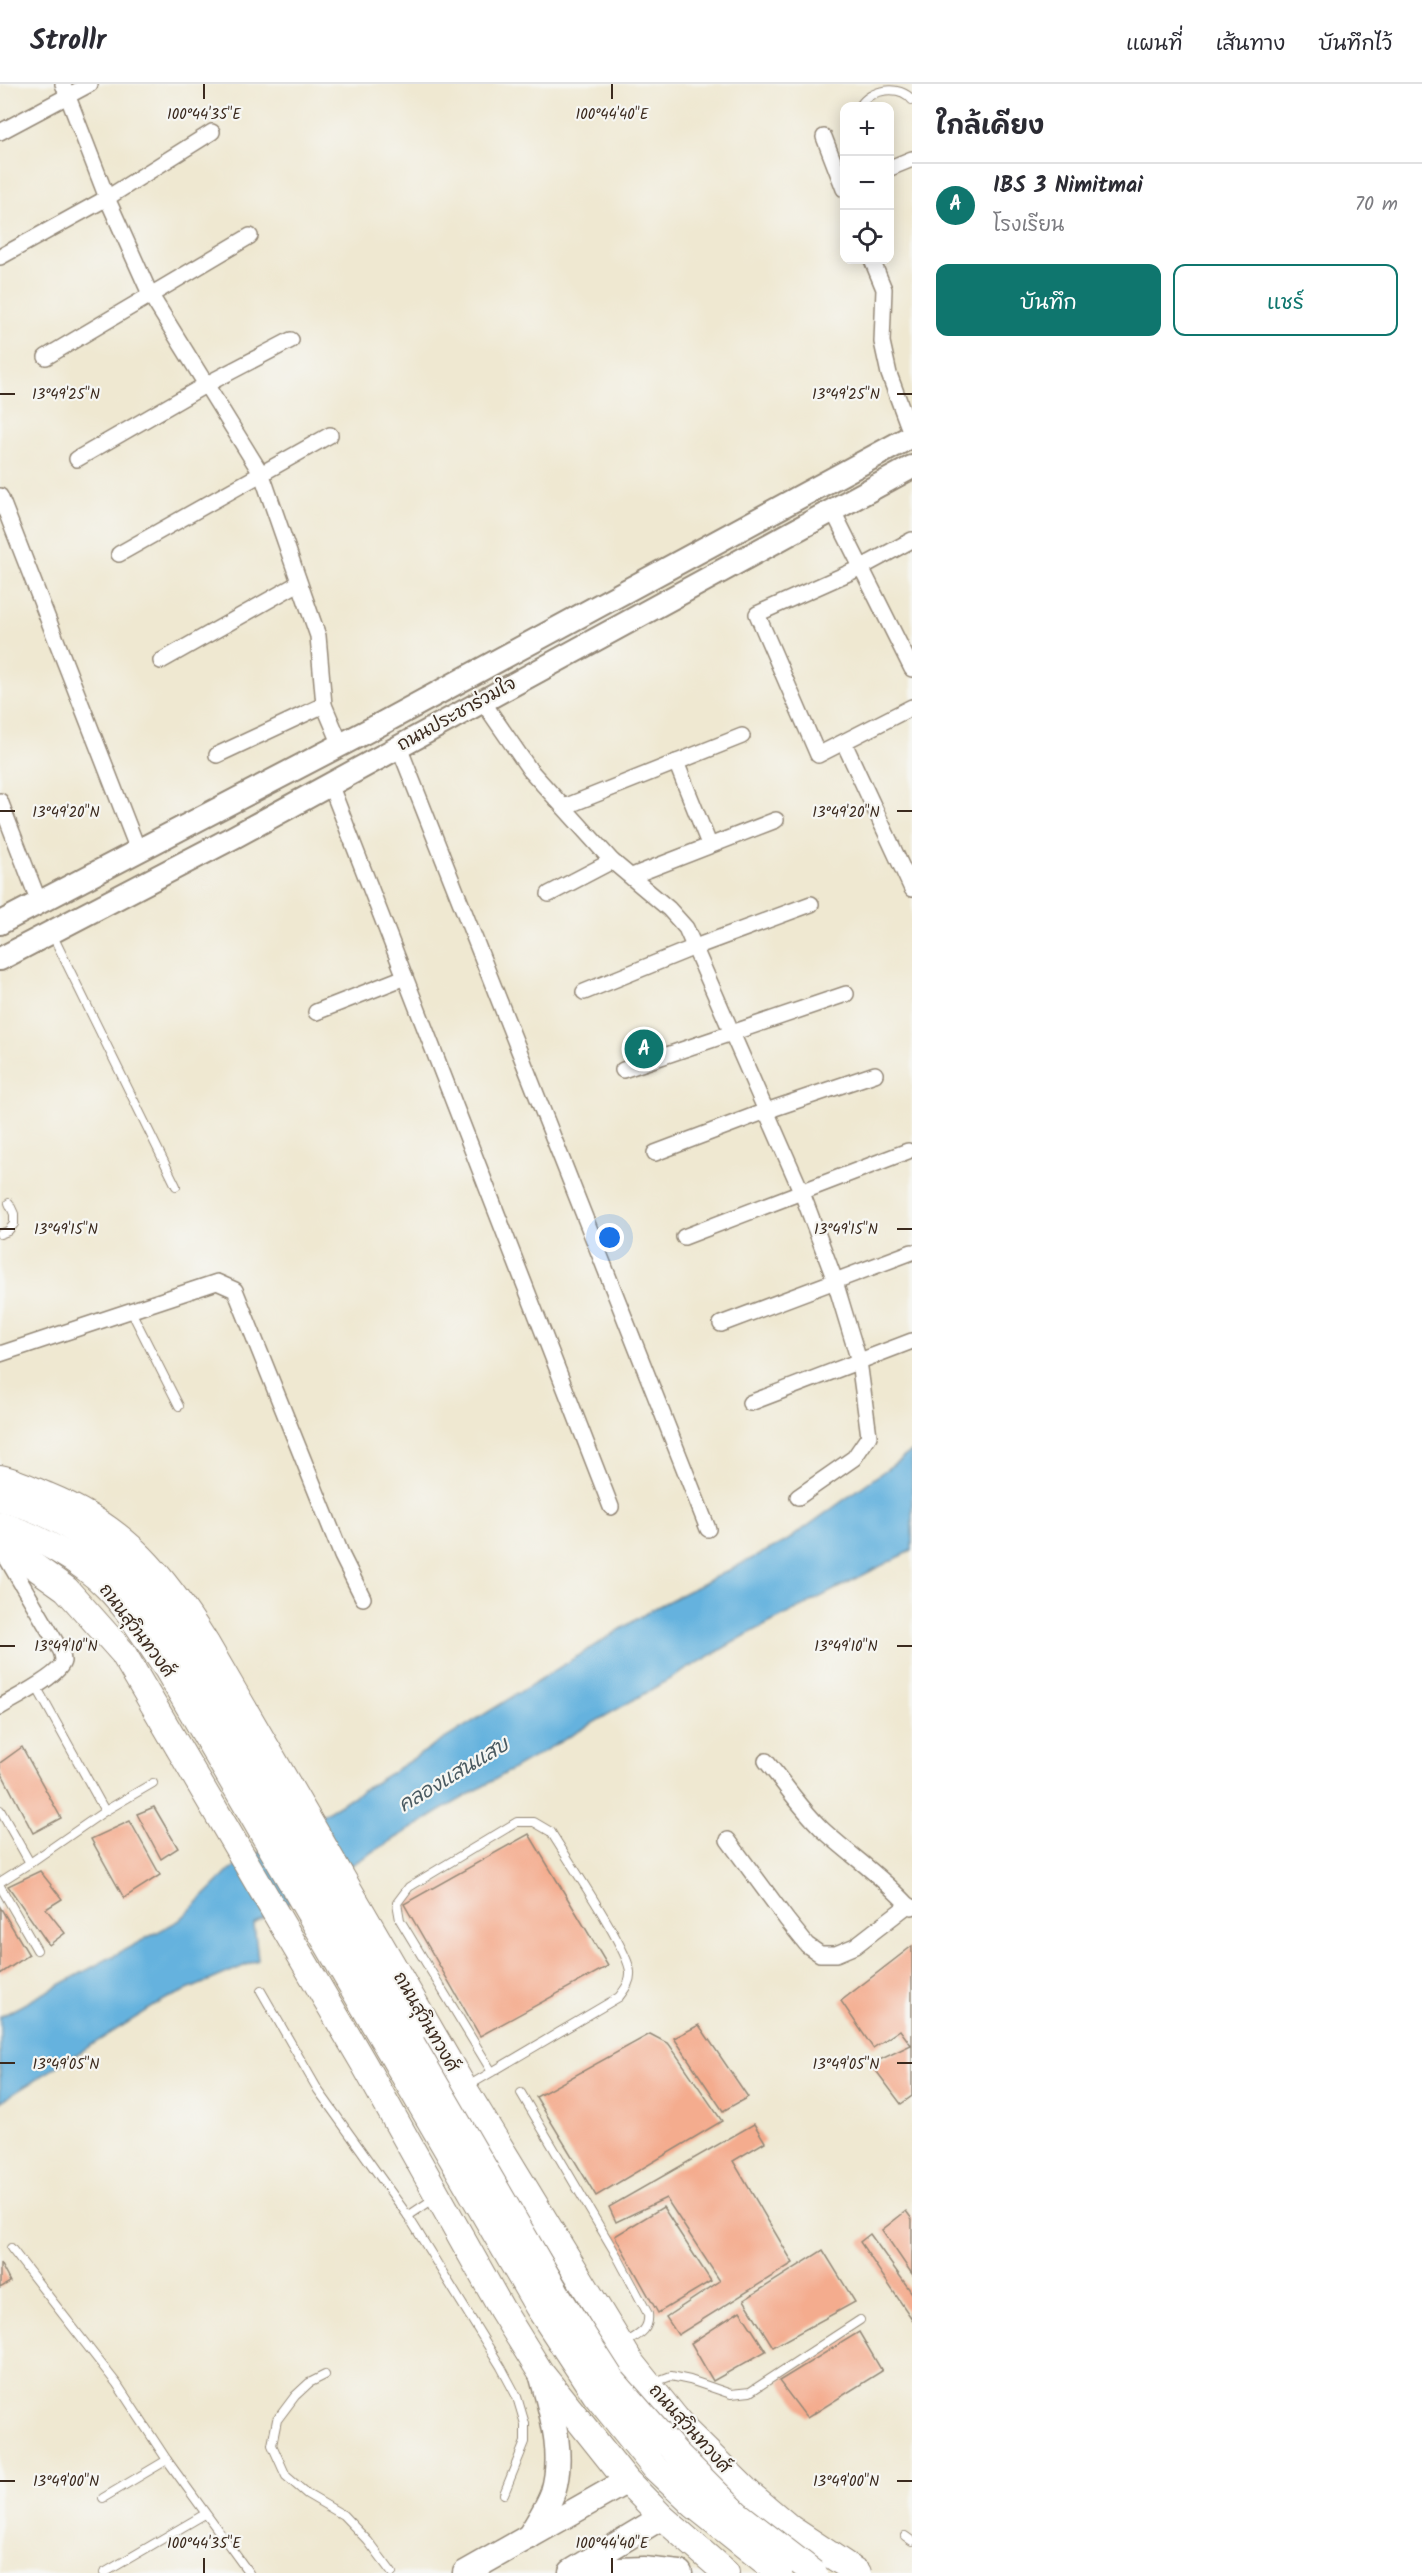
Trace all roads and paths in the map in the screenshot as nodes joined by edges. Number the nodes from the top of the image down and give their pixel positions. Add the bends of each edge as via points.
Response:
1 (90, 84) edge
2 (65, 90) edge
3 (912, 100) edge
4 (863, 102) edge
5 (0, 132) edge
6 (212, 132) dead end
7 (825, 137) dead end
8 (912, 159) edge
9 (894, 166) edge
10 (840, 176) edge
11 (107, 198) junction
12 (250, 237) dead end
13 (0, 257) edge
14 (874, 264) edge
15 (150, 294) junction
16 (291, 340) dead end
17 (46, 357) dead end
18 (207, 384) junction
19 (330, 435) dead end
20 (912, 436) edge
21 (77, 459) dead end
22 (912, 467) edge
23 (262, 475) junction
24 (0, 496) edge
25 (832, 509) junction
26 (912, 540) edge
27 (119, 554) dead end
28 (862, 567) junction
29 (299, 583) junction
30 (160, 661) dead end
31 (912, 669) edge
32 (483, 702) junction
33 (324, 705) junction
34 (912, 707) edge
35 (742, 736) dead end
36 (844, 743) junction
37 (340, 745) junction
38 (399, 747) junction
39 (217, 755) dead end
40 (676, 762) junction
41 (330, 784) junction
42 (0, 801) edge
43 (564, 807) junction
44 (776, 820) dead end
45 (709, 844) junction
46 (138, 849) junction
47 (612, 861) junction
48 (632, 876) junction
49 (912, 889) edge
50 (549, 894) dead end
51 (39, 902) junction
52 (811, 904) dead end
53 (0, 923) edge
54 (51, 932) junction
55 (695, 947) junction
56 (0, 959) edge
57 (405, 977) junction
58 (584, 992) dead end
59 (846, 994) dead end
60 (316, 1012) dead end
61 (732, 1033) junction
62 (623, 1070) dead end
63 (875, 1074) dead end
64 (766, 1111) junction
65 (908, 1151) dead end
66 (655, 1153) dead end
67 (176, 1186) dead end
68 (802, 1193) junction
69 (9, 1203) dead end
70 (0, 1234) edge
71 (684, 1237) dead end
72 (912, 1252) edge
73 (835, 1282) junction
74 (131, 1311) junction
75 (721, 1324) dead end
76 (912, 1341) edge
77 (0, 1354) edge
78 (859, 1361) junction
79 (750, 1403) dead end
80 (179, 1406) dead end
81 (0, 1465) edge
82 (0, 1478) edge
83 (36, 1491) junction
84 (798, 1497) dead end
85 (0, 1499) edge
86 (611, 1507) dead end
87 (708, 1529) dead end
88 (1, 1541) edge
89 (363, 1598) dead end
90 (36, 1686) junction
91 (0, 1707) edge
92 (766, 1761) dead end
93 (153, 1783) dead end
94 (0, 1810) edge
95 (105, 1810) junction
96 (728, 1840) dead end
97 (30, 1863) junction
98 (0, 1884) edge
99 (910, 1906) edge
100 (38, 1950) dead end
101 (261, 1990) dead end
102 (492, 2072) junction
103 (464, 2088) junction
104 (521, 2093) dead end
105 (440, 2195) junction
106 (408, 2217) junction
107 (11, 2248) dead end
108 (860, 2320) dead end
109 (621, 2345) junction
110 (541, 2373) junction
111 (325, 2374) dead end
112 (648, 2385) junction
113 (686, 2431) junction
114 (167, 2460) junction
115 (723, 2467) junction
116 (627, 2481) junction
117 (504, 2494) dead end
118 (103, 2498) dead end
119 (205, 2514) junction
120 (662, 2517) junction
121 (529, 2537) junction
122 (104, 2572) edge
123 (570, 2572) edge
124 (249, 2573) edge
125 (392, 2573) edge
126 (465, 2573) edge
127 (680, 2573) edge
128 (726, 2573) edge
129 (779, 2573) edge
130 (814, 2573) edge
131 (858, 2573) edge

1 - 2 street
2 - 5 street
2 - 11 street
3 - 4 lane via 894,87 884,88
6 - 11 street
7 - 10 street
8 - 9 street
11 - 13 street
11 - 15 street
12 - 15 street
14 - 20 street via 884,289 882,342 888,374
15 - 17 street
15 - 18 street
16 - 18 street
18 - 21 street
18 - 23 street
19 - 23 street
20 - 37 main road, ถนนประชาร่วมใจ
22 - 25 main road, ถนนประชาร่วมใจ
23 - 27 street
23 - 29 street
24 - 46 street
25 - 28 street
25 - 32 main road, ถนนประชาร่วมใจ
26 - 28 street
28 - 31 street
28 - 36 street via 757,614 818,755
29 - 30 street
29 - 33 street via 318,636
32 - 38 main road, ถนนประชาร่วมใจ
32 - 43 street via 530,770
33 - 37 street
33 - 39 street
34 - 36 street
35 - 40 street
36 - 49 street
37 - 46 main road, ถนนประชาร่วมใจ
38 - 41 main road, ถนนประชาร่วมใจ
38 - 87 street
40 - 43 street
40 - 45 street
41 - 54 main road, ถนนประชาร่วมใจ
41 - 57 street
42 - 51 street
43 - 47 street
44 - 45 street
45 - 48 street
46 - 51 main road, ถนนประชาร่วมใจ
47 - 48 street
47 - 50 street
48 - 55 street via 686,928
51 - 53 main road, ถนนประชาร่วมใจ
52 - 55 street
54 - 56 main road, ถนนประชาร่วมใจ
54 - 67 lane
55 - 58 street
55 - 61 street
57 - 60 street
57 - 86 street
59 - 61 street
61 - 62 street
61 - 64 street
63 - 64 street
64 - 66 street
64 - 68 street
65 - 68 street
68 - 71 street
68 - 73 street
69 - 70 lane via 14,1224
72 - 73 street
73 - 75 street
73 - 78 street
74 - 77 street
74 - 80 lane
74 - 89 street via 217,1282 235,1290 342,1556
76 - 78 street
78 - 79 street
78 - 84 street via 869,1436 854,1458
81 - 83 main road
82 - 83 highway, ถนนสุวินทวงศ์
83 - 103 highway, ถนนสุวินทวงศ์ via 97,1521 146,1560 182,1605
85 - 130 highway, ถนนสุวินทวงศ์, bridge via 52,1516 89,1539 149,1601 185,1654 554,2289 612,2380 736,2513
88 - 90 street via 61,1651 63,1661 59,1669
88 - 105 highway, ถนนสุวินทวงศ์ via 66,1589 123,1653
88 - 129 highway, ถนนสุวินทวงศ์, bridge via 39,1540 69,1558 107,1587 134,1621 167,1669 538,2307 596,2394 663,2475
90 - 91 street
90 - 95 lane
92 - 99 street via 821,1828
93 - 95 lane
94 - 97 lane
95 - 97 lane
96 - 99 street via 807,1945 820,1954 836,1954 855,1946
97 - 98 lane
98 - 100 lane
101 - 106 lane via 318,2090
102 - 102 lane via 619,1997 628,1985 630,1971 620,1946 550,1832 534,1822 517,1822 492,1835 409,1887 397,1903 400,1920
102 - 103 lane
103 - 109 highway, ถนนสุวินทวงศ์
104 - 109 lane via 648,2314 644,2332
105 - 106 lane
105 - 110 highway, ถนนสุวินทวงศ์
106 - 117 lane via 517,2397 525,2424 525,2442
107 - 114 lane via 117,2384
108 - 112 lane via 750,2392 730,2394 671,2376
109 - 112 highway, ถนนสุวินทวงศ์
110 - 116 highway, ถนนสุวินทวงศ์
110 - 121 main road via 555,2428 558,2459 553,2492
111 - 125 lane via 295,2396 277,2420 272,2445 286,2475 307,2494 343,2516
112 - 113 highway, ถนนสุวินทวงศ์
113 - 115 highway, ถนนสุวินทวงศ์
113 - 116 highway
114 - 118 lane
114 - 119 lane
115 - 120 highway
115 - 131 highway, ถนนสุวินทวงศ์ via 790,2528
116 - 120 highway, ถนนสุวินทวงศ์
116 - 121 main road
119 - 122 lane
119 - 124 lane
120 - 123 main road
120 - 128 highway, ถนนสุวินทวงศ์
121 - 126 main road
123 - 127 main road via 643,2569

